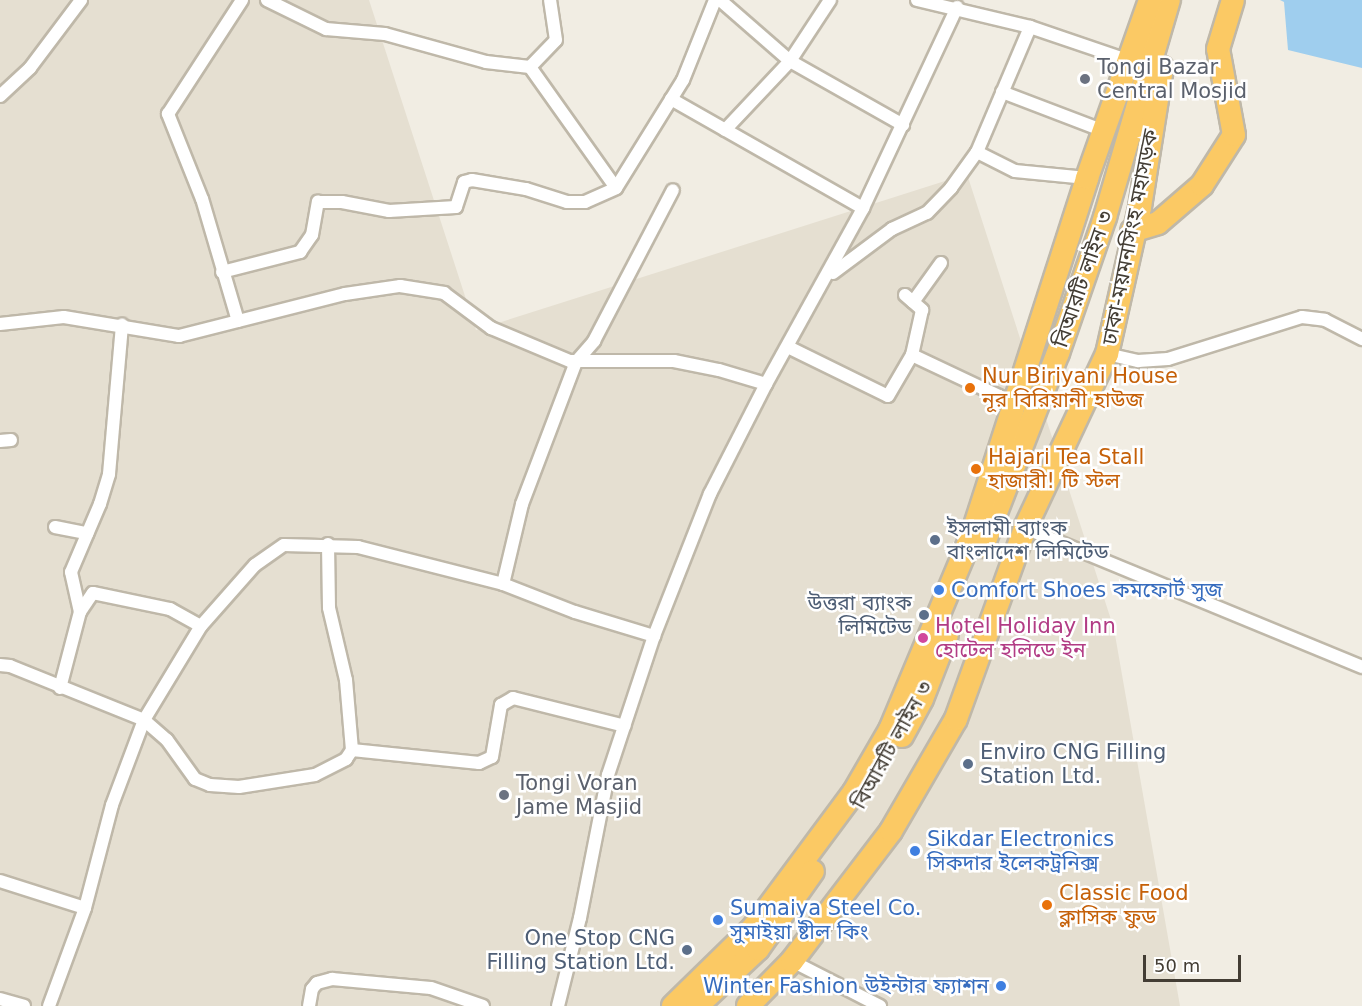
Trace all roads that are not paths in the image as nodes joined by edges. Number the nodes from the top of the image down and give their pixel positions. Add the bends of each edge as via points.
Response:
1 (81, 0) edge
2 (242, 0) edge
3 (267, 0) edge
4 (550, 0) edge
5 (715, 0) edge
6 (720, 0) edge
7 (830, 0) edge
8 (917, 0) edge
9 (1150, 0) edge
10 (1169, 0) edge
11 (1181, 0) edge
12 (1233, 0) edge
13 (957, 7) junction
14 (1030, 27) junction
15 (1133, 51) junction
16 (790, 61) junction
17 (530, 67) junction
18 (1002, 92) junction
19 (0, 96) edge
20 (671, 99) junction
21 (903, 125) junction
22 (725, 130) junction
23 (1104, 131) junction
24 (977, 152) junction
25 (1087, 178) junction
26 (616, 188) junction
27 (673, 190) dead end
28 (863, 208) junction
29 (1132, 231) junction
30 (941, 263) dead end
31 (222, 272) junction
32 (829, 275) junction
33 (238, 321) junction
34 (0, 324) edge
35 (122, 325) junction
36 (1362, 339) edge
37 (788, 347) junction
38 (1107, 354) junction
39 (912, 355) junction
40 (576, 362) junction
41 (766, 384) junction
42 (1014, 404) junction
43 (55, 527) dead end
44 (1025, 528) junction
45 (87, 533) junction
46 (328, 544) junction
47 (503, 584) junction
48 (80, 612) junction
49 (201, 626) junction
50 (654, 636) junction
51 (0, 665) edge
52 (1362, 667) edge
53 (60, 688) junction
54 (144, 720) junction
55 (625, 726) junction
56 (352, 750) junction
57 (0, 881) edge
58 (85, 908) junction
59 (792, 961) junction
60 (0, 999) edge
61 (24, 1006) edge
62 (50, 1006) edge
63 (309, 1006) edge
64 (483, 1006) edge
65 (558, 1006) edge
66 (673, 1006) edge
67 (697, 1006) edge
68 (748, 1006) edge
69 (880, 1006) edge

1 - 19 street via 30,68
2 - 31 street via 168,114 202,199
3 - 17 street via 326,29 385,34 486,62
4 - 17 street via 556,40
5 - 20 street via 683,80
6 - 16 street
7 - 16 street
8 - 13 street
9 - 15 highway, ঢাকা-ময়মনসিংহ মহাসড়ক
10 - 67 highway, বিআরটি লাইন ৩ via 1105,217 1058,353 922,699 874,786 782,918 758,949
11 - 29 highway, ঢাকা-ময়মনসিংহ মহাসড়ক via 1164,53 1140,207
12 - 29 highway via 1218,49 1234,135 1202,185 1158,223
13 - 14 street
13 - 21 street
14 - 15 street
14 - 18 street
15 - 23 highway, ঢাকা-ময়মনসিংহ মহাসড়ক
16 - 21 street
16 - 22 street
17 - 26 street
18 - 23 street
18 - 24 street
20 - 22 street
20 - 26 street
21 - 28 street
22 - 28 street
23 - 25 highway, ঢাকা-ময়মনসিংহ মহাসড়ক
24 - 25 street via 1015,171
24 - 32 street via 927,213 892,229
25 - 42 highway, ঢাকা-ময়মনসিংহ মহাসড়ক
26 - 31 street via 585,202 567,202 526,189 472,180 464,182 456,207 389,211 318,202 312,235 300,252
27 - 40 street via 594,341
28 - 32 street
29 - 38 highway, ঢাকা-ময়মনসিংহ মহাসড়ক
30 - 39 street via 909,299 922,310
31 - 33 street
32 - 37 street
33 - 35 street via 179,336
33 - 40 street via 345,294 400,286 444,293 491,327 550,356
34 - 35 street via 64,317
35 - 45 street via 109,474
36 - 38 street via 1325,320 1302,317 1168,359 1138,361
37 - 39 street via 888,396
37 - 41 street
38 - 44 highway, ঢাকা-ময়মনসিংহ মহাসড়ক
39 - 42 street
40 - 41 street via 674,361 719,369
40 - 47 street via 522,504
41 - 50 street via 710,494
42 - 66 highway, ঢাকা-ময়মনসিংহ মহাসড়ক via 972,535 873,761 753,928
43 - 45 street
44 - 52 street
44 - 59 highway, ঢাকা-ময়মনসিংহ মহাসড়ক via 946,738 891,831
45 - 48 street via 71,572
46 - 47 street
46 - 49 street via 284,545 255,565
46 - 56 street via 329,608 346,680
47 - 50 street via 575,612
48 - 49 street via 93,593 170,609
48 - 53 street
49 - 54 street
50 - 55 street
51 - 53 street
53 - 54 street
54 - 56 street via 166,740 195,779 210,785 240,787 315,775 346,759
54 - 58 street via 102,835
55 - 56 street via 513,698 501,705 492,757 479,764
55 - 65 street via 608,775
57 - 58 street
58 - 62 street
59 - 68 highway, ঢাকা-ময়মনসিংহ মহাসড়ক
59 - 69 street
60 - 61 street
63 - 64 street via 312,989 332,979 431,988

